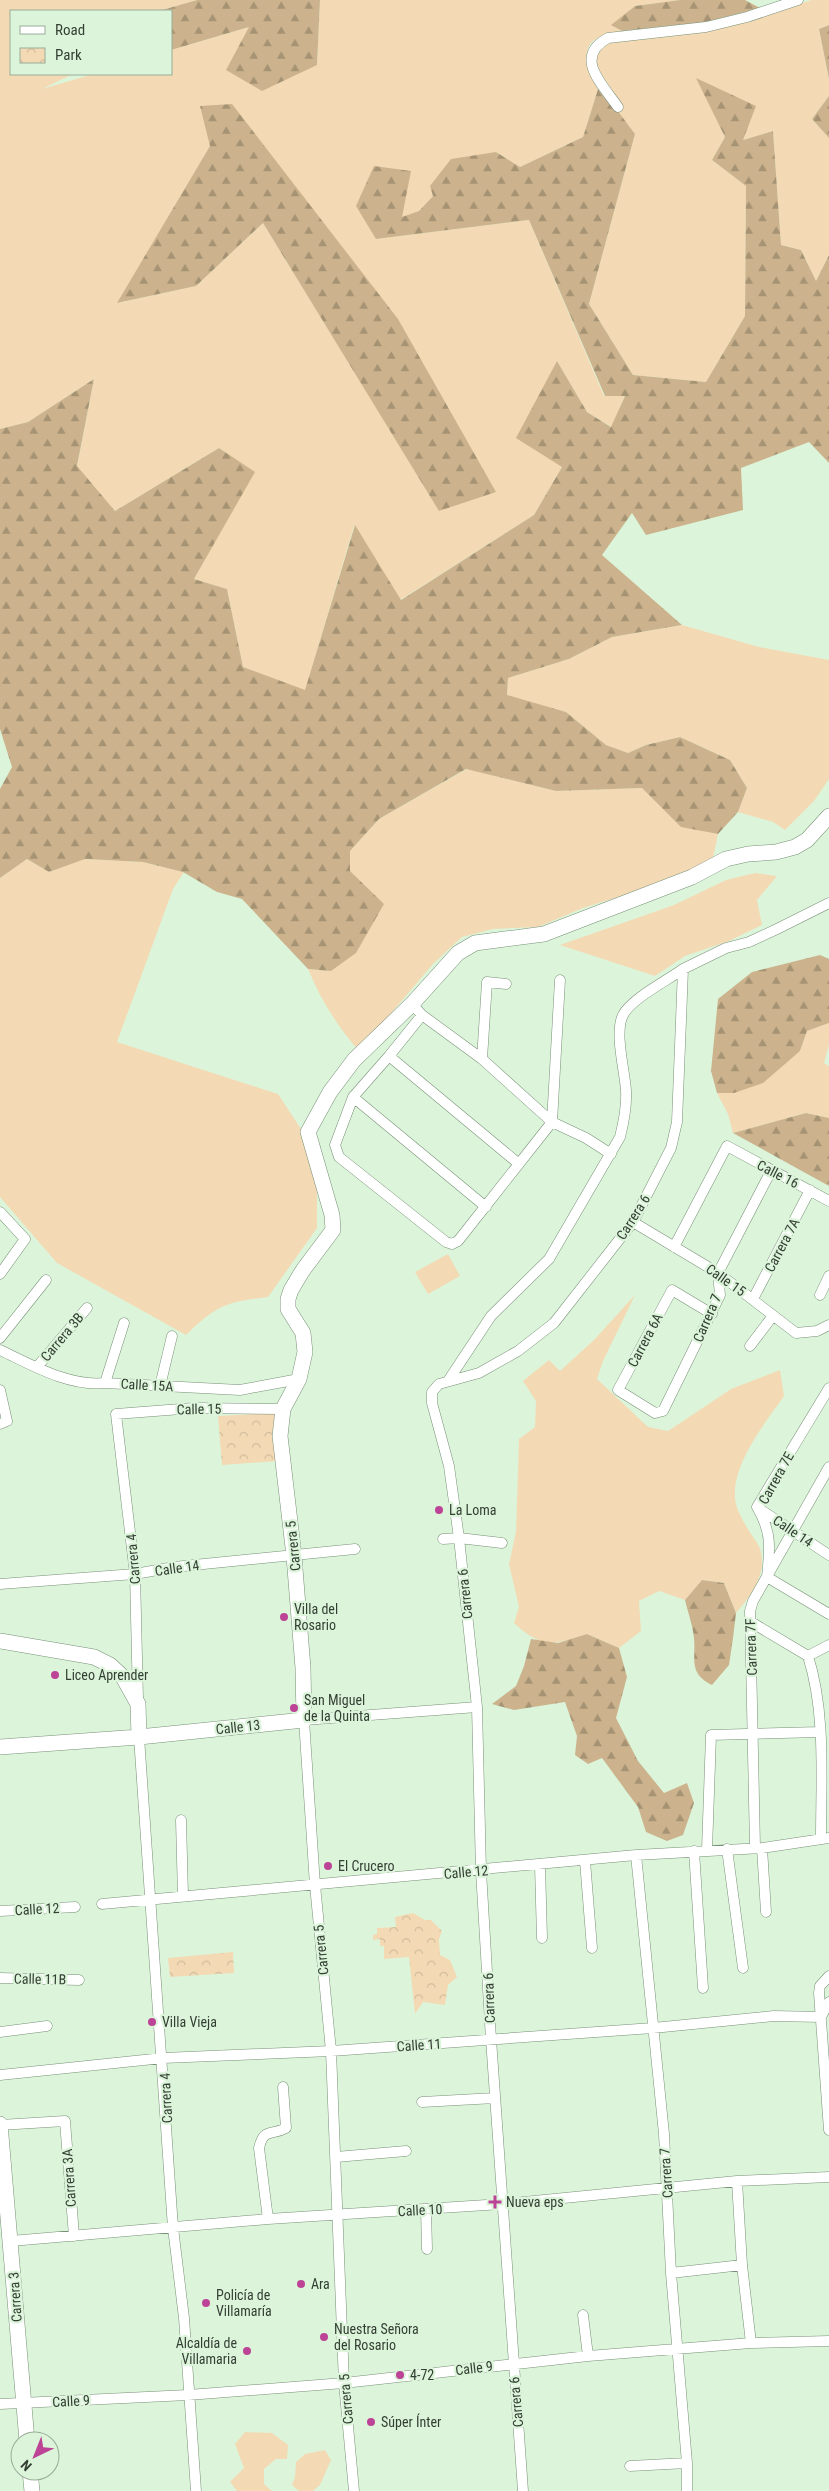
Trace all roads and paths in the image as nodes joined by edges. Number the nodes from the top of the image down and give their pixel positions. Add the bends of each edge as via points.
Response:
1 (798, 0) edge
2 (618, 107) dead end
3 (829, 816) edge
4 (829, 902) edge
5 (684, 969) junction
6 (560, 980) dead end
7 (506, 984) dead end
8 (417, 1009) junction
9 (389, 1056) junction
10 (482, 1059) junction
11 (353, 1097) junction
12 (552, 1122) junction
13 (611, 1154) junction
14 (519, 1164) junction
15 (770, 1171) junction
16 (810, 1190) junction
17 (829, 1201) edge
18 (486, 1207) junction
19 (0, 1212) edge
20 (633, 1222) junction
21 (674, 1247) junction
22 (718, 1272) junction
23 (0, 1274) edge
24 (829, 1276) edge
25 (46, 1280) dead end
26 (820, 1295) dead end
27 (753, 1299) junction
28 (87, 1308) dead end
29 (712, 1314) junction
30 (772, 1317) junction
31 (124, 1323) dead end
32 (829, 1325) edge
33 (172, 1336) dead end
34 (0, 1338) edge
35 (750, 1346) dead end
36 (0, 1350) edge
37 (37, 1367) junction
38 (299, 1379) junction
39 (448, 1381) junction
40 (105, 1383) junction
41 (160, 1386) junction
42 (829, 1388) edge
43 (0, 1390) edge
44 (283, 1410) junction
45 (663, 1411) joint
46 (116, 1414) joint
47 (0, 1424) edge
48 (829, 1467) edge
49 (757, 1506) junction
50 (791, 1532) junction
51 (459, 1538) junction
52 (442, 1539) dead end
53 (502, 1543) dead end
54 (355, 1549) dead end
55 (829, 1555) edge
56 (294, 1556) junction
57 (135, 1574) junction
58 (767, 1576) junction
59 (0, 1584) edge
60 (829, 1614) edge
61 (751, 1622) junction
62 (0, 1641) edge
63 (829, 1644) edge
64 (808, 1656) junction
65 (138, 1704) junction
66 (477, 1707) junction
67 (304, 1720) junction
68 (820, 1732) junction
69 (753, 1735) junction
70 (139, 1737) junction
71 (0, 1747) edge
72 (180, 1820) dead end
73 (825, 1838) edge
74 (759, 1847) junction
75 (727, 1849) junction
76 (707, 1850) junction
77 (694, 1852) junction
78 (636, 1855) junction
79 (585, 1861) junction
80 (540, 1865) junction
81 (481, 1871) junction
82 (315, 1885) junction
83 (182, 1896) junction
84 (150, 1899) junction
85 (102, 1904) dead end
86 (75, 1907) dead end
87 (0, 1911) edge
88 (766, 1912) dead end
89 (542, 1938) dead end
90 (592, 1948) dead end
91 (743, 1968) dead end
92 (829, 1976) edge
93 (0, 1978) edge
94 (79, 1980) dead end
95 (703, 1988) dead end
96 (829, 2002) edge
97 (821, 2016) junction
98 (47, 2026) dead end
99 (653, 2028) junction
100 (0, 2032) edge
101 (490, 2039) junction
102 (331, 2051) junction
103 (163, 2058) junction
104 (0, 2075) edge
105 (283, 2087) dead end
106 (495, 2098) junction
107 (422, 2102) dead end
108 (0, 2124) edge
109 (829, 2130) edge
110 (406, 2152) dead end
111 (336, 2157) junction
112 (829, 2177) edge
113 (737, 2181) junction
114 (3, 2186) edge
115 (668, 2187) junction
116 (502, 2204) junction
117 (426, 2209) junction
118 (338, 2214) junction
119 (268, 2218) junction
120 (174, 2228) junction
121 (74, 2236) junction
122 (11, 2242) junction
123 (427, 2249) dead end
124 (742, 2265) junction
125 (671, 2273) junction
126 (583, 2314) dead end
127 (829, 2341) edge
128 (751, 2343) junction
129 (678, 2350) junction
130 (588, 2356) junction
131 (512, 2363) junction
132 (344, 2383) junction
133 (188, 2395) junction
134 (23, 2403) junction
135 (0, 2404) edge
136 (26, 2431) edge
137 (687, 2463) junction
138 (630, 2466) dead end
139 (196, 2491) edge
140 (354, 2491) edge
141 (523, 2491) edge
142 (687, 2491) edge

1 - 2 street via 706,27 608,38 597,44 591,54 591,66
3 - 8 street via 807,840 795,847 726,859 692,877 544,934 475,943 458,953
4 - 5 street via 749,942 726,948
5 - 13 street via 637,999 623,1015 619,1031 626,1117
5 - 20 street, Carrera 6 via 677,1122 671,1148
6 - 12 street
7 - 10 street via 487,982
8 - 9 street
8 - 10 street
8 - 38 street via 354,1060 330,1092 308,1132 332,1215 332,1230 303,1270 288,1298 288,1309 303,1333 304,1352
9 - 11 street
9 - 14 street
10 - 12 street
11 - 18 street
11 - 18 street via 335,1145 339,1157 446,1242 458,1241
12 - 13 street
12 - 14 street
13 - 39 street via 549,1259 491,1316
14 - 18 street
15 - 16 street, Calle 16
15 - 21 street, Calle 16 via 727,1146
15 - 22 street
16 - 17 street, Calle 16
16 - 27 street, Carrera 7A
19 - 23 street via 25,1240
20 - 21 street, Calle 15
20 - 39 street, Carrera 6 via 554,1323 518,1351 479,1373
21 - 22 street, Calle 15
22 - 27 street, Calle 15
22 - 29 street, Carrera 7 via 720,1295
24 - 26 street
25 - 34 street
27 - 30 street, Calle 15
28 - 37 street, Carrera 3B
29 - 45 street, Carrera 7
29 - 45 street, Carrera 6A via 672,1290 618,1390 655,1413
30 - 32 street, Calle 15 via 796,1333 817,1331
30 - 35 street
31 - 40 street
33 - 41 street
36 - 37 street, Calle 15A
37 - 40 street, Calle 15A via 72,1381
38 - 41 street, Calle 15A via 240,1390
38 - 44 street
39 - 51 street, Carrera 6 via 432,1392 432,1403 449,1466
40 - 41 street, Calle 15A
42 - 49 street, Carrera 7E
43 - 47 street via 7,1421
44 - 46 street, Calle 15 via 194,1408
44 - 56 street, Carrera 5 via 280,1436
46 - 57 street, Carrera 4
48 - 50 street, Carrera 7F
49 - 50 street, Calle 14
49 - 58 street, Carrera 7E via 767,1523
50 - 55 street, Calle 14
50 - 58 street, Carrera 7F
51 - 52 street
51 - 53 street
51 - 66 street, Carrera 6
54 - 56 street, Calle 14
56 - 57 street, Calle 14 via 174,1567
56 - 67 street, Carrera 5
57 - 59 street, Calle 14
57 - 65 street, Carrera 4
58 - 60 street
58 - 61 street, Carrera 7F via 753,1601
61 - 64 street
61 - 69 street, Carrera 7F
62 - 65 street, Carrera 4 via 94,1657 123,1677
63 - 64 street
64 - 68 street via 816,1679
65 - 70 street, Carrera 4
66 - 67 street, Calle 13
66 - 81 street, Carrera 6
67 - 70 street, Calle 13
67 - 82 street, Carrera 5
68 - 69 street
68 - 73 street
69 - 74 street, Carrera 7F
69 - 76 street via 711,1735
70 - 71 street, Calle 13
70 - 84 street, Carrera 4
72 - 83 street
73 - 74 street, Calle 12
74 - 75 street, Calle 12
74 - 88 street, Carrera 7F
75 - 76 street, Calle 12
75 - 91 street
76 - 77 street, Calle 12
77 - 78 street, Calle 12
77 - 95 street
78 - 79 street, Calle 12
78 - 99 street, Carrera 7
79 - 80 street, Calle 12
79 - 90 street
80 - 81 street, Calle 12
80 - 89 street
81 - 82 street, Calle 12
81 - 101 street, Carrera 6
82 - 83 street, Calle 12
82 - 102 street, Carrera 5
83 - 84 street, Calle 12
84 - 85 street, Calle 12
84 - 103 street, Carrera 4
86 - 87 street, Calle 12
92 - 97 street via 820,1986
93 - 94 street, Calle 11B
96 - 97 street
97 - 99 street, Calle 11 via 774,2016
97 - 109 street
98 - 100 street
99 - 101 street, Calle 11
99 - 115 street, Carrera 7
101 - 102 street, Calle 11
101 - 106 street, Carrera 6
102 - 103 street, Calle 11
102 - 111 street, Carrera 5
103 - 104 street, Calle 11
103 - 120 street, Carrera 4
105 - 119 street via 286,2128 266,2133 259,2148
106 - 107 street
106 - 116 street, Carrera 6
108 - 114 street, Carrera 3
108 - 121 street, Carrera 3A via 65,2121
110 - 111 street
111 - 118 street, Carrera 5
112 - 113 street, Calle 10
113 - 115 street, Calle 10
113 - 124 street
114 - 122 street, Carrera 3
115 - 116 street, Calle 10
115 - 125 street, Carrera 7
116 - 117 street, Calle 10
116 - 131 street, Carrera 6
117 - 118 street, Calle 10
117 - 123 street
118 - 119 street, Calle 10
118 - 132 street, Carrera 5
119 - 120 street, Calle 10
120 - 121 street, Calle 10
120 - 133 street, Carrera 4
121 - 122 street, Calle 10
122 - 134 street, Carrera 3
124 - 125 street
124 - 128 street
125 - 129 street, Carrera 7
126 - 130 street
127 - 128 street, Calle 9
128 - 129 street, Calle 9
129 - 130 street, Calle 9
129 - 137 street, Carrera 7
130 - 131 street, Calle 9
131 - 132 street, Calle 9
131 - 141 street, Carrera 6
132 - 133 street, Calle 9
132 - 140 street, Carrera 5
133 - 134 street, Calle 9
133 - 139 street, Carrera 4
134 - 135 street, Calle 9
134 - 136 street, Carrera 3
137 - 138 street
137 - 142 street, Carrera 7

